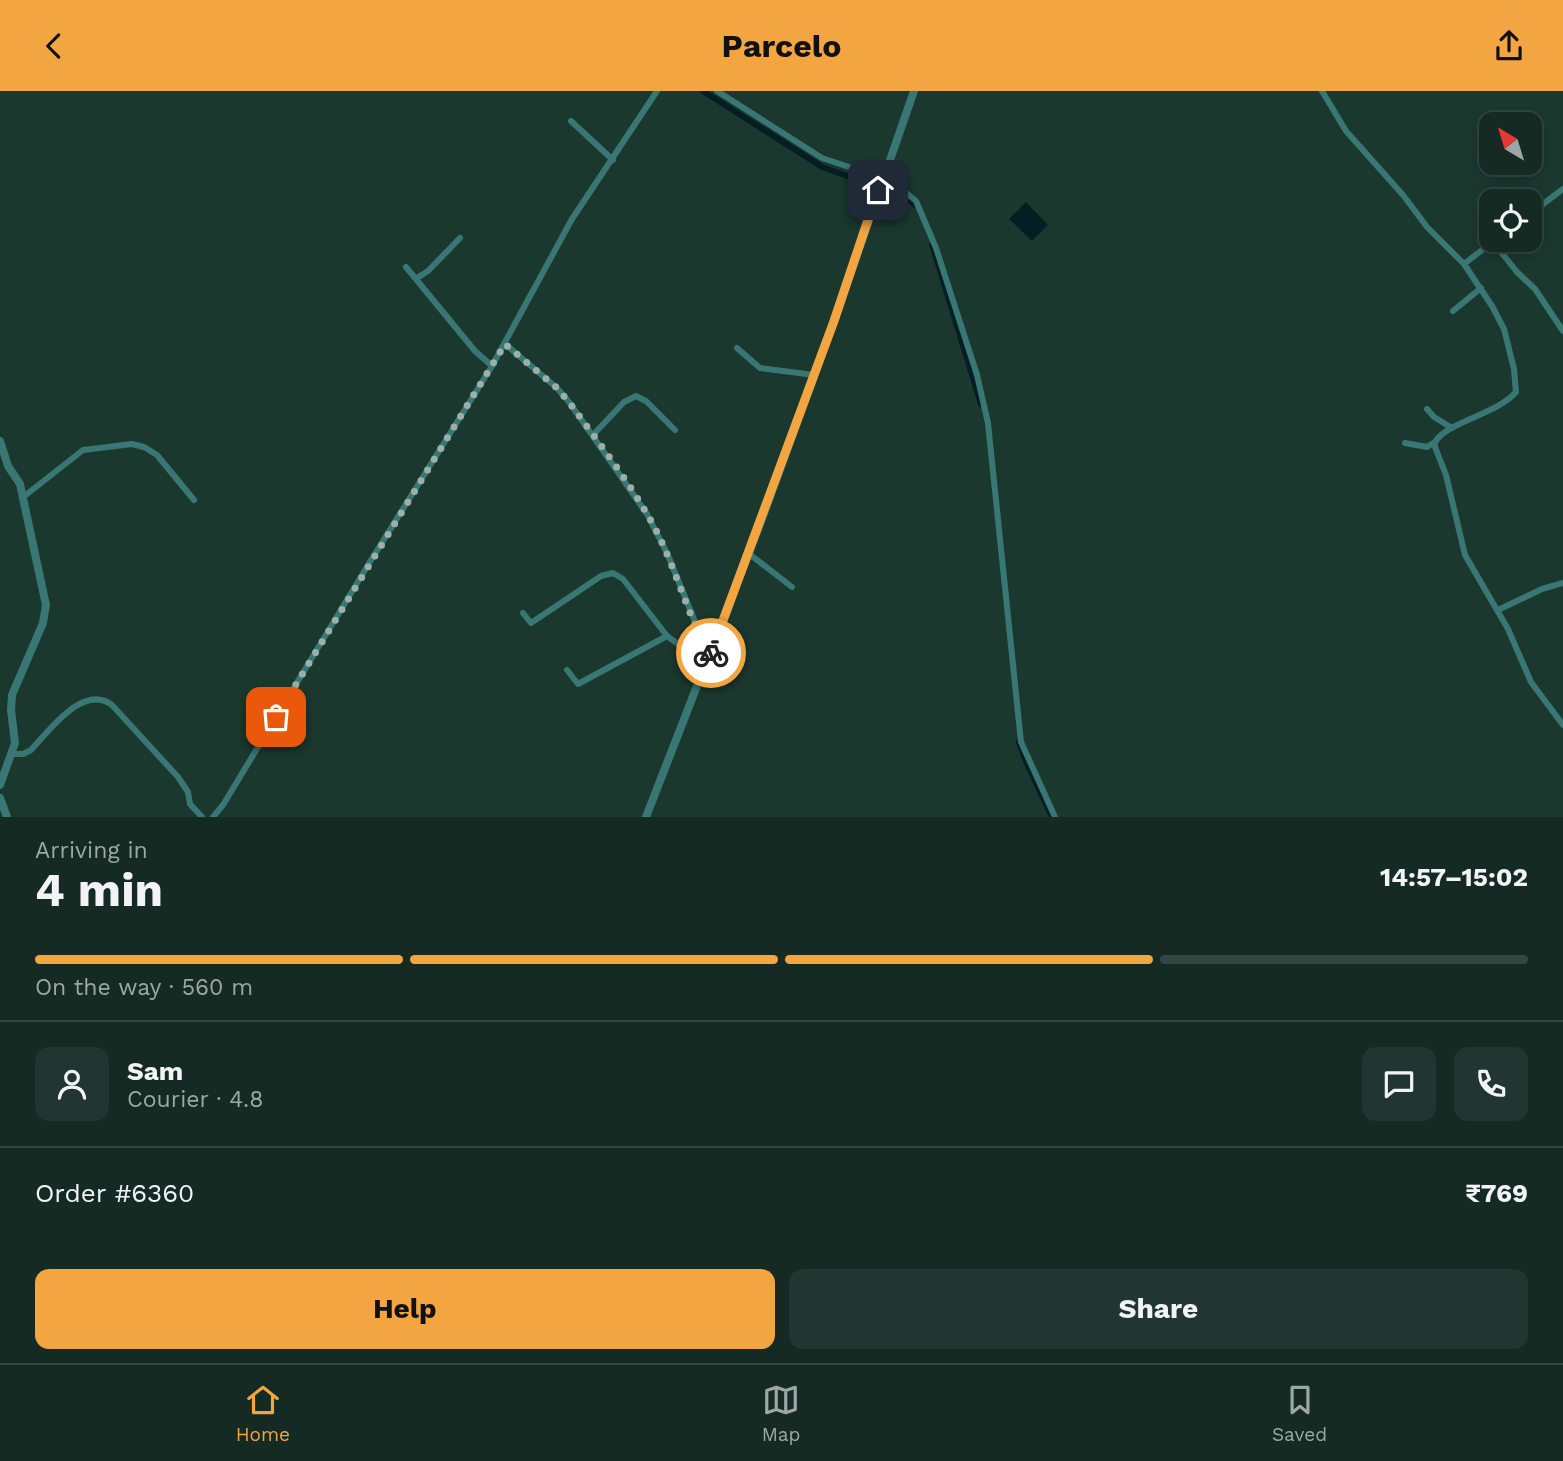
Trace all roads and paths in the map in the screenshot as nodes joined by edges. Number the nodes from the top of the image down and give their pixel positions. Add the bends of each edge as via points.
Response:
1 (657, 91) edge
2 (718, 91) edge
3 (914, 91) edge
4 (1322, 91) edge
5 (571, 121) dead end
6 (613, 160) junction
7 (880, 184) junction
8 (1563, 189) edge
9 (1542, 205) edge
10 (460, 238) dead end
11 (1480, 252) edge
12 (1502, 252) edge
13 (1464, 264) junction
14 (406, 267) dead end
15 (417, 278) junction
16 (1480, 288) junction
17 (1453, 311) dead end
18 (1563, 331) edge
19 (505, 344) junction
20 (737, 348) dead end
21 (492, 366) junction
22 (814, 375) junction
23 (1427, 409) dead end
24 (1452, 428) junction
25 (675, 430) dead end
26 (593, 435) junction
27 (0, 441) edge
28 (1435, 442) junction
29 (1405, 443) dead end
30 (22, 498) junction
31 (194, 500) dead end
32 (748, 552) junction
33 (1563, 583) edge
34 (792, 587) dead end
35 (1498, 610) junction
36 (523, 613) dead end
37 (667, 636) junction
38 (708, 661) junction
39 (567, 670) dead end
40 (1563, 725) edge
41 (13, 754) junction
42 (0, 785) edge
43 (0, 798) edge
44 (7, 817) edge
45 (202, 817) edge
46 (213, 817) edge
47 (646, 817) edge
48 (1055, 817) edge

1 - 6 street
2 - 7 street via 822,158
3 - 7 street
4 - 13 street via 1346,131
5 - 6 street
6 - 19 street via 572,219
7 - 22 street
7 - 48 street via 911,196 920,207 977,375 995,476 1021,742
8 - 9 street
10 - 15 street
11 - 13 street
12 - 18 street
13 - 16 street
14 - 15 street
15 - 21 street
16 - 17 street
16 - 24 street via 1504,329 1516,392
19 - 21 street
19 - 26 street via 557,388
20 - 22 street via 760,368
21 - 46 street
22 - 32 street
23 - 24 street
24 - 28 street
25 - 26 street via 636,396 624,402
26 - 38 street via 656,531
27 - 30 street
28 - 29 street via 1427,447
28 - 35 street via 1462,546
30 - 31 street via 83,450 132,444 157,455
30 - 41 street via 46,605 43,623 12,695
32 - 34 street
32 - 38 street
33 - 35 street
35 - 40 street via 1531,682
36 - 37 street via 531,623 601,576 613,573 623,579
37 - 38 street
37 - 39 street via 578,684
38 - 47 street
41 - 42 street
41 - 45 street via 31,750 71,709 94,699 105,701 178,777 190,804
43 - 44 street

